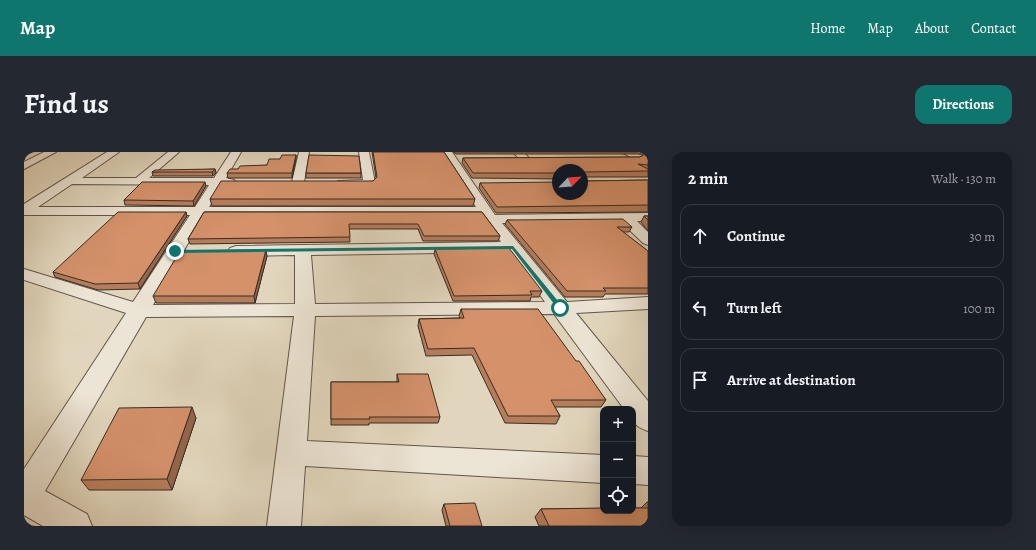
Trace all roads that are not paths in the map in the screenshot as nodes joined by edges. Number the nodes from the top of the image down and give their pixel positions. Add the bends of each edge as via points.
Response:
1 (52, 152) edge
2 (114, 152) edge
3 (174, 152) edge
4 (236, 152) edge
5 (304, 152) edge
6 (364, 152) edge
7 (626, 152) edge
8 (455, 157) edge
9 (616, 158) edge
10 (638, 158) junction
11 (24, 159) edge
12 (39, 159) junction
13 (648, 164) edge
14 (24, 166) edge
15 (69, 181) junction
16 (140, 181) junction
17 (218, 181) junction
18 (242, 182) edge
19 (314, 183) edge
20 (330, 183) edge
21 (24, 210) edge
22 (200, 211) junction
23 (488, 215) junction
24 (624, 217) junction
25 (648, 217) edge
26 (648, 240) edge
27 (513, 247) junction
28 (303, 250) junction
29 (220, 251) edge
30 (24, 274) edge
31 (648, 303) edge
32 (560, 308) junction
33 (305, 310) junction
34 (139, 311) junction
35 (648, 420) edge
36 (292, 453) junction
37 (600, 469) edge
38 (636, 470) edge
39 (648, 471) edge
40 (24, 497) edge
41 (75, 526) edge
42 (284, 526) edge

1 - 12 street
2 - 15 street
3 - 16 street
4 - 17 street
5 - 19 street via 294,182
6 - 20 street via 370,183
7 - 10 street
8 - 23 street via 475,184
9 - 10 street
10 - 13 street
11 - 12 street
12 - 14 street
15 - 16 street
15 - 21 street
16 - 17 street
17 - 18 street
17 - 22 street
21 - 22 street
22 - 23 street
22 - 34 street via 182,251
23 - 24 street
23 - 27 street
24 - 25 street
24 - 26 street
27 - 28 street
27 - 32 street
28 - 29 street
28 - 33 street
30 - 34 street
31 - 32 street
32 - 33 street
32 - 35 street
33 - 34 street
33 - 36 street
34 - 40 street
36 - 37 street
36 - 42 street
38 - 39 street
40 - 41 street

